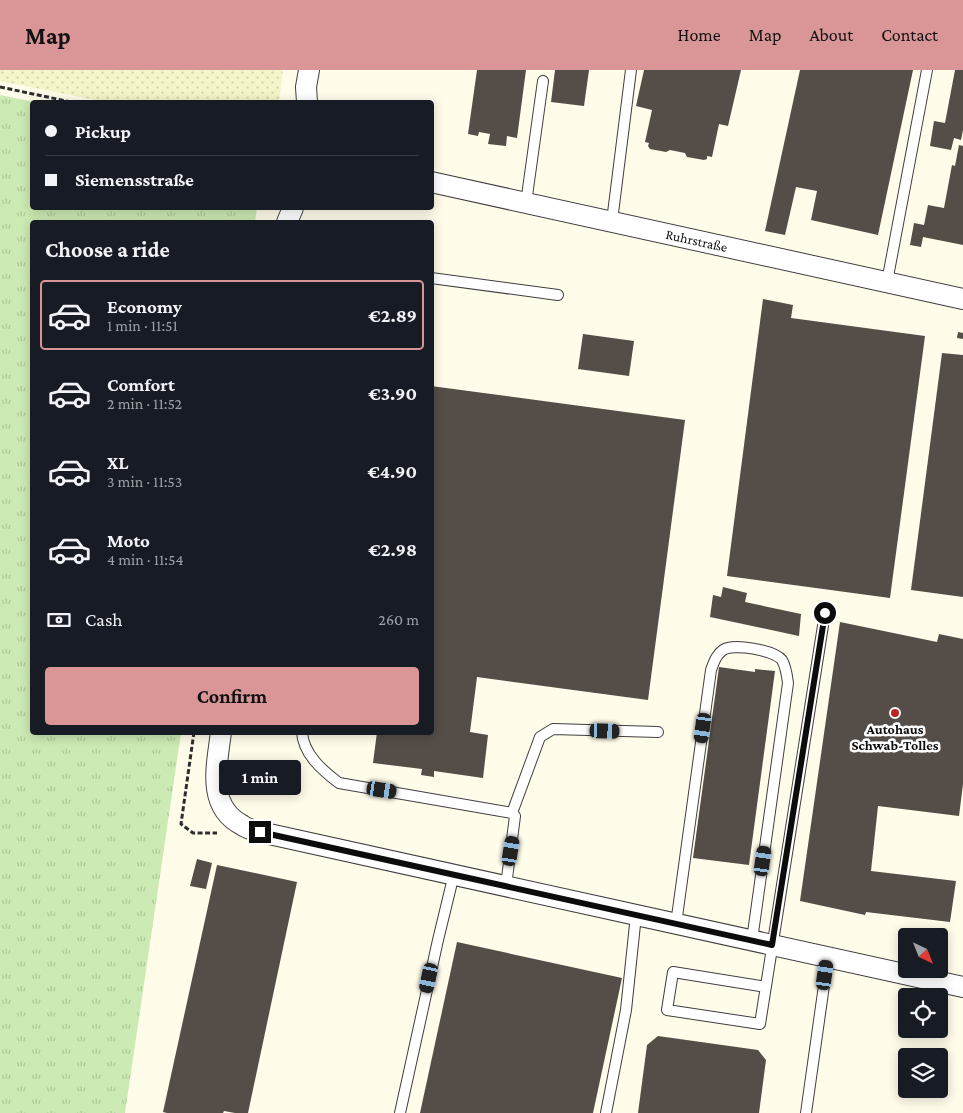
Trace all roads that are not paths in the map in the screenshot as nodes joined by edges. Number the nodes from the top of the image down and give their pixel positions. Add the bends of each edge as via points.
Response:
1 (308, 70) edge
2 (631, 70) edge
3 (927, 70) edge
4 (543, 80) dead end
5 (307, 100) edge
6 (434, 183) edge
7 (526, 203) junction
8 (612, 221) junction
9 (434, 278) edge
10 (887, 282) junction
11 (558, 294) dead end
12 (963, 299) edge
13 (825, 613) dead end
14 (658, 732) dead end
15 (221, 735) edge
16 (303, 735) edge
17 (512, 814) junction
18 (454, 874) junction
19 (506, 886) junction
20 (636, 915) junction
21 (676, 924) junction
22 (752, 940) junction
23 (772, 945) junction
24 (828, 957) junction
25 (766, 986) junction
26 (963, 987) edge
27 (400, 1113) edge
28 (606, 1113) edge
29 (806, 1113) edge

1 - 5 street
2 - 8 lane
3 - 10 lane
4 - 7 lane
6 - 7 street, Ruhrstraße
7 - 8 street, Ruhrstraße
8 - 10 street, Ruhrstraße
9 - 11 lane
10 - 12 street, Ruhrstraße
13 - 23 lane
14 - 17 lane via 553,729 540,737
15 - 18 street via 216,786 219,802 227,815 242,826
16 - 17 lane via 308,753 339,783
17 - 19 lane via 515,816 514,834
18 - 19 street
18 - 27 lane
19 - 20 street
20 - 21 street
20 - 28 lane via 626,1010
21 - 22 street
21 - 22 lane via 711,670 716,656 733,646 769,651 781,659 788,683
22 - 23 street
23 - 24 street
23 - 25 lane
24 - 26 street
24 - 29 lane
25 - 25 lane via 673,972 667,1010 760,1024

